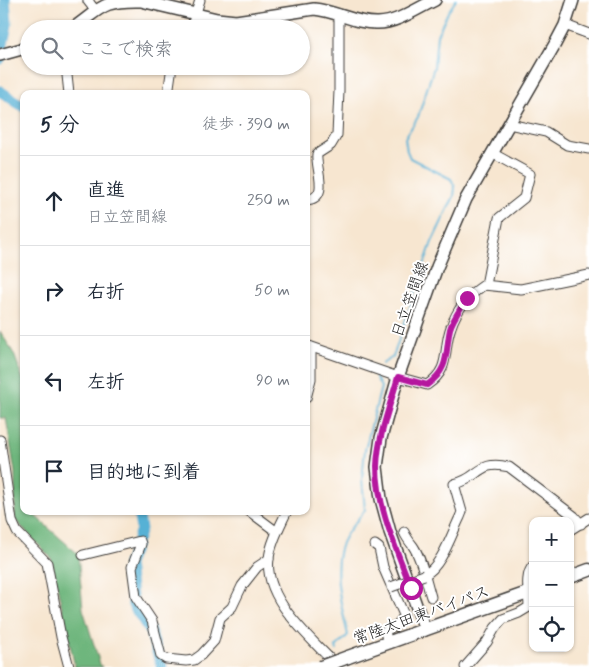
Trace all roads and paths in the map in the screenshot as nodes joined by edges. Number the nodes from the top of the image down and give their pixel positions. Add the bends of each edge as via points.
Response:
1 (200, 0) edge
2 (435, 0) edge
3 (573, 0) edge
4 (92, 5) edge
5 (304, 5) edge
6 (195, 14) junction
7 (339, 14) junction
8 (80, 20) edge
9 (193, 20) edge
10 (222, 20) edge
11 (244, 20) edge
12 (565, 25) junction
13 (589, 34) edge
14 (20, 49) edge
15 (1, 54) edge
16 (67, 75) edge
17 (171, 75) edge
18 (69, 90) edge
19 (169, 90) edge
20 (509, 124) junction
21 (589, 150) edge
22 (492, 153) junction
23 (310, 199) edge
24 (589, 275) edge
25 (486, 285) junction
26 (310, 346) edge
27 (310, 363) edge
28 (398, 377) junction
29 (310, 384) edge
30 (0, 440) edge
31 (254, 515) edge
32 (285, 515) edge
33 (589, 518) edge
34 (581, 524) junction
35 (574, 528) edge
36 (277, 532) junction
37 (404, 532) dead end
38 (375, 545) dead end
39 (83, 555) dead end
40 (269, 559) junction
41 (589, 570) edge
42 (424, 575) junction
43 (574, 576) edge
44 (391, 587) junction
45 (529, 593) edge
46 (431, 597) dead end
47 (529, 607) edge
48 (425, 630) junction
49 (388, 643) junction
50 (69, 667) edge
51 (321, 667) edge
52 (337, 667) edge
53 (465, 667) edge

1 - 6 street
2 - 7 main road via 383,23
3 - 12 main road, 日立笠間線
4 - 6 main road via 141,1
4 - 8 main road
5 - 7 main road
5 - 11 main road
6 - 9 street
6 - 10 main road
7 - 23 street via 337,136 331,145 317,154 322,188
12 - 13 street
12 - 20 main road, 日立笠間線
14 - 15 main road
16 - 18 street
17 - 19 street
20 - 21 street via 546,132 567,145
20 - 22 main road, 日立笠間線
22 - 25 street via 530,174 524,198 499,218
22 - 28 main road, 日立笠間線 via 462,207 437,266
24 - 25 street via 521,289
25 - 28 street via 467,298 451,327 440,374 427,385
26 - 28 street
27 - 29 street
28 - 48 main road, 日立笠間線 via 381,438 377,467 390,532
30 - 50 street via 12,521 17,532 47,563
31 - 36 street
32 - 36 street
33 - 34 street
34 - 35 street
34 - 42 street via 509,467 486,466 464,482 454,484 462,512 436,565
36 - 40 street
37 - 42 street
38 - 44 street via 379,548
39 - 40 street via 141,542 132,567 136,597 152,620 161,656 186,661 198,658 214,641 220,618 232,607 242,586 257,567
40 - 52 street via 270,581 277,599
41 - 43 highway
42 - 44 street, bridge
42 - 46 street
44 - 49 street via 404,615 397,626 385,632
45 - 48 highway, 常陸太田東バイパス
47 - 53 street via 503,619
48 - 49 highway, 常陸太田東バイパス
49 - 51 highway, 常陸太田東バイパス, bridge

